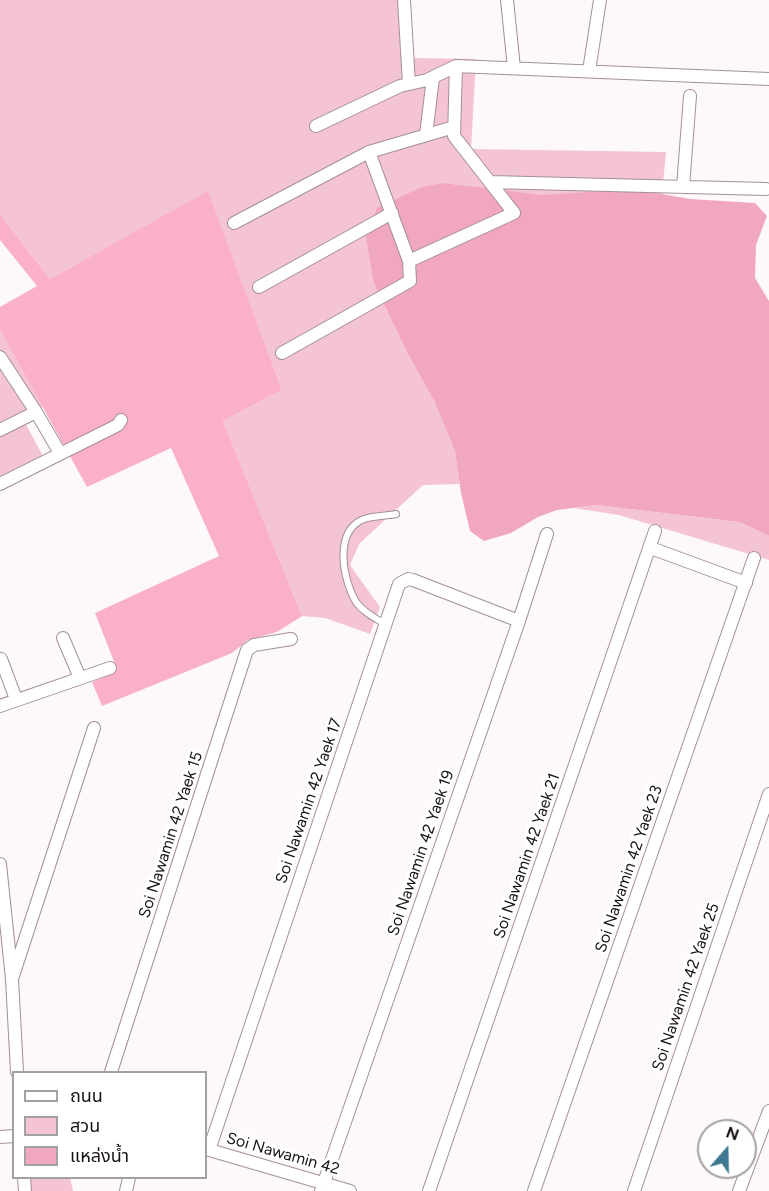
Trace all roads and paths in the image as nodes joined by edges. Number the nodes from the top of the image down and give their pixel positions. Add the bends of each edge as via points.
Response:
1 (404, 0) edge
2 (507, 0) edge
3 (600, 0) edge
4 (456, 66) junction
5 (514, 68) junction
6 (589, 71) junction
7 (433, 78) junction
8 (769, 79) edge
9 (409, 84) junction
10 (690, 96) dead end
11 (316, 126) dead end
12 (454, 127) junction
13 (426, 135) junction
14 (369, 152) junction
15 (490, 182) junction
16 (683, 187) junction
17 (766, 189) dead end
18 (392, 213) junction
19 (234, 224) dead end
20 (409, 261) junction
21 (259, 287) dead end
22 (282, 353) dead end
23 (0, 357) edge
24 (36, 412) junction
25 (121, 420) dead end
26 (0, 429) edge
27 (60, 453) junction
28 (0, 484) edge
29 (396, 514) dead end
30 (655, 531) dead end
31 (547, 534) dead end
32 (651, 548) junction
33 (754, 558) dead end
34 (746, 583) junction
35 (519, 621) junction
36 (386, 624) junction
37 (63, 638) dead end
38 (291, 639) dead end
39 (1, 659) edge
40 (110, 668) dead end
41 (80, 678) junction
42 (16, 699) junction
43 (0, 706) edge
44 (94, 728) dead end
45 (769, 794) edge
46 (0, 864) edge
47 (12, 979) junction
48 (17, 1071) edge
49 (111, 1071) edge
50 (769, 1111) edge
51 (207, 1149) edge
52 (323, 1187) edge
53 (350, 1191) edge
54 (429, 1191) edge
55 (534, 1191) edge
56 (634, 1191) edge
57 (739, 1191) edge

1 - 9 street
2 - 5 street
3 - 6 street
4 - 5 street
4 - 7 street
4 - 12 street
5 - 6 street
6 - 8 street
7 - 9 street
7 - 13 street
9 - 11 street
10 - 16 street
12 - 13 street
12 - 15 street via 454,136
13 - 14 street
14 - 18 street
14 - 19 street
15 - 16 street
15 - 20 street via 514,213
16 - 17 street
18 - 20 street
18 - 21 street
20 - 22 street via 410,281
23 - 24 street
24 - 26 street
24 - 27 street
25 - 27 street
27 - 28 street
29 - 36 lane via 363,519 351,529 344,556 346,583 357,604
30 - 32 street, Soi Nawamin 42 Yaek 21
31 - 35 street, Soi Nawamin 42 Yaek 19
32 - 34 street
32 - 54 street, Soi Nawamin 42 Yaek 21
33 - 34 street, Soi Nawamin 42 Yaek 23
34 - 55 street, Soi Nawamin 42 Yaek 23
35 - 36 street, Soi Nawamin 42 Yaek 17 via 408,579 399,584
35 - 52 street, Soi Nawamin 42 Yaek 19
36 - 51 street, Soi Nawamin 42 Yaek 17
37 - 41 street
38 - 49 street, Soi Nawamin 42 Yaek 15 via 254,645 248,650
39 - 42 street
40 - 41 street
41 - 42 street
42 - 43 street
44 - 47 street
45 - 56 street, Soi Nawamin 42 Yaek 25
46 - 47 street
47 - 48 street
50 - 57 street
51 - 52 street, Soi Nawamin 42
52 - 53 street, Soi Nawamin 42

